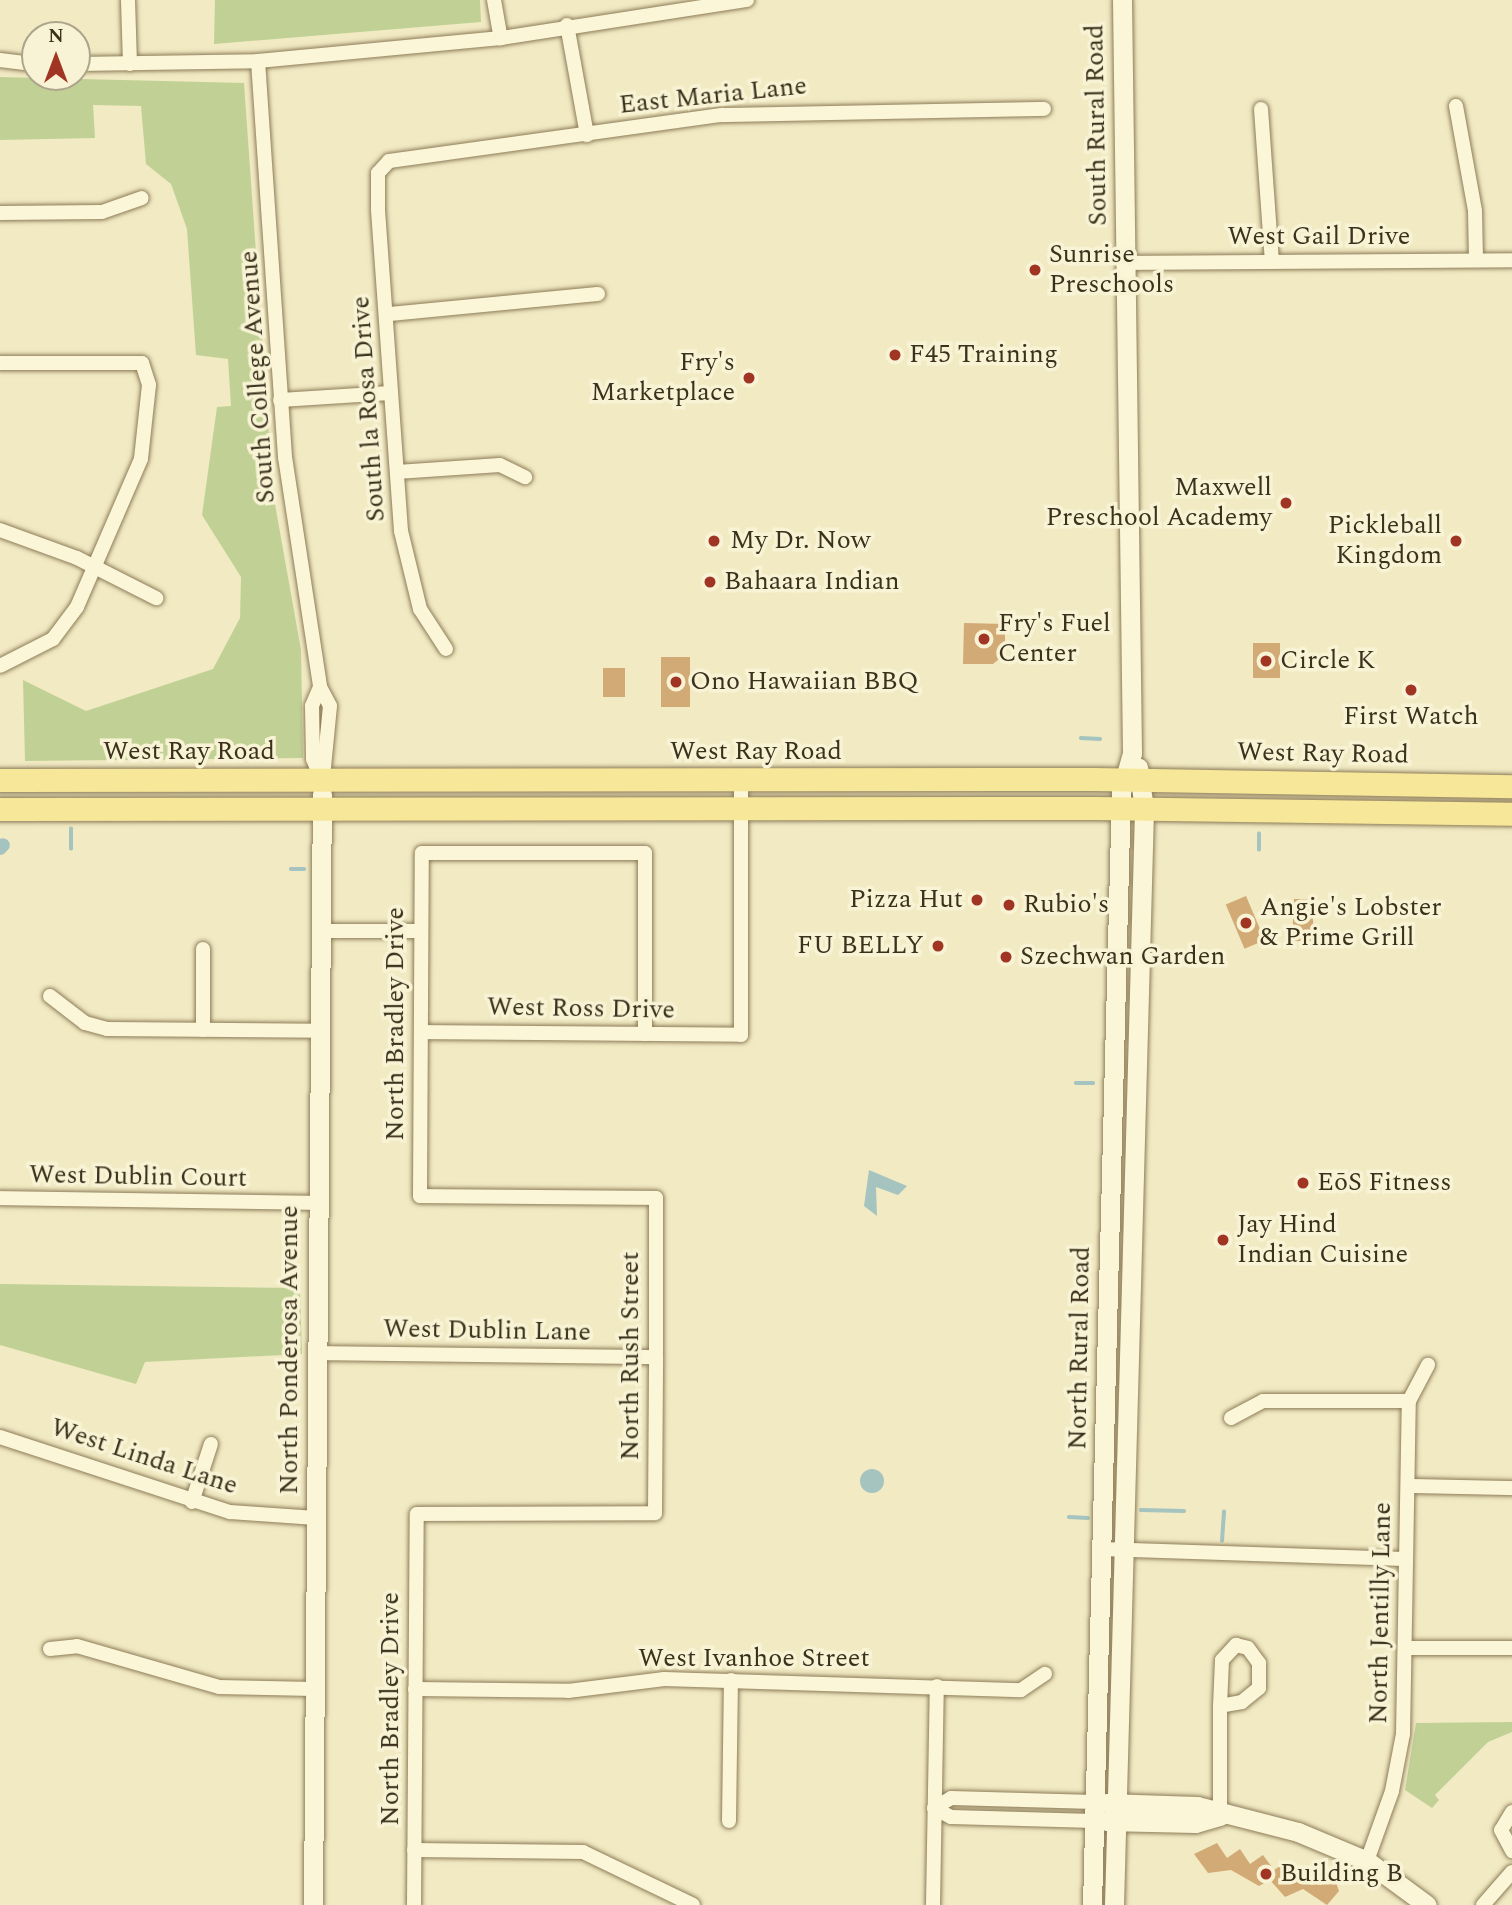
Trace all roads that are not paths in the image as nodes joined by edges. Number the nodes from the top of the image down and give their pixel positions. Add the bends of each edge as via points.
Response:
1 (128, 0) edge
2 (495, 0) edge
3 (747, 0) edge
4 (1122, 0) edge
5 (567, 25) junction
6 (500, 38) junction
7 (0, 60) edge
8 (258, 61) junction
9 (21, 62) edge
10 (91, 64) edge
11 (130, 64) junction
12 (1456, 106) dead end
13 (1044, 109) dead end
14 (1261, 109) dead end
15 (587, 135) junction
16 (389, 161) joint
17 (142, 198) dead end
18 (0, 213) edge
19 (1476, 260) junction
20 (1512, 260) edge
21 (1272, 262) junction
22 (1125, 263) junction
23 (598, 294) dead end
24 (389, 314) junction
25 (0, 363) edge
26 (391, 393) junction
27 (280, 400) junction
28 (397, 472) junction
29 (525, 477) dead end
30 (0, 530) edge
31 (94, 565) junction
32 (156, 598) dead end
33 (446, 649) dead end
34 (0, 666) edge
35 (0, 780) edge
36 (741, 780) junction
37 (1512, 786) edge
38 (1132, 793) junction
39 (322, 795) junction
40 (743, 808) junction
41 (0, 809) edge
42 (1512, 814) edge
43 (321, 931) junction
44 (421, 931) junction
45 (203, 949) dead end
46 (50, 996) dead end
47 (203, 1030) junction
48 (320, 1031) junction
49 (421, 1032) junction
50 (645, 1034) junction
51 (0, 1198) edge
52 (656, 1198) joint
53 (317, 1203) junction
54 (317, 1353) junction
55 (656, 1357) junction
56 (1428, 1365) dead end
57 (1409, 1401) junction
58 (1231, 1418) dead end
59 (0, 1437) edge
60 (211, 1444) dead end
61 (1408, 1486) junction
62 (1512, 1488) edge
63 (192, 1502) junction
64 (417, 1514) joint
65 (316, 1518) junction
66 (1101, 1549) junction
67 (1124, 1550) junction
68 (1405, 1559) junction
69 (1406, 1648) junction
70 (1512, 1648) edge
71 (50, 1649) dead end
72 (1045, 1674) dead end
73 (732, 1680) junction
74 (937, 1686) junction
75 (313, 1689) junction
76 (415, 1689) junction
77 (1220, 1706) dead end
78 (934, 1808) junction
79 (1094, 1812) junction
80 (1117, 1812) junction
81 (1512, 1812) edge
82 (1220, 1816) junction
83 (729, 1821) dead end
84 (414, 1850) junction
85 (1512, 1851) edge
86 (1367, 1861) junction
87 (1512, 1872) edge
88 (313, 1905) edge
89 (414, 1905) edge
90 (693, 1905) edge
91 (933, 1905) edge
92 (1092, 1905) edge
93 (1114, 1905) edge
94 (1427, 1905) edge
95 (1483, 1905) edge

1 - 11 street
2 - 6 street
3 - 5 street
4 - 22 main road, South Rural Road
5 - 6 street
5 - 15 street
6 - 8 street
7 - 9 street
8 - 11 street
8 - 27 street, South College Avenue
10 - 11 street
12 - 19 street via 1475,211
13 - 15 street, East Maria Lane via 722,115
14 - 21 street
15 - 16 street, East Maria Lane
16 - 24 street, South la Rosa Drive via 378,173 378,209
17 - 18 street via 102,212
19 - 20 street, West Gail Drive
19 - 21 street, West Gail Drive
21 - 22 street, West Gail Drive
22 - 38 main road, South Rural Road
23 - 24 street
24 - 26 street, South la Rosa Drive
25 - 31 street via 142,363 149,385 141,459
26 - 27 street
26 - 28 street, South la Rosa Drive
27 - 39 street, South College Avenue via 320,687 312,706
28 - 29 street via 500,465
28 - 33 street, South la Rosa Drive via 401,531 420,609
30 - 31 street
31 - 32 street
31 - 34 street via 77,607 52,639
35 - 39 main road, West Ray Road
36 - 38 main road, West Ray Road
36 - 39 main road, West Ray Road
36 - 40 street
37 - 38 main road, West Ray Road
38 - 40 main road, West Ray Road
38 - 42 main road, West Ray Road
38 - 66 main road, North Rural Road
38 - 67 main road, North Rural Road
39 - 40 main road, West Ray Road
39 - 41 main road, West Ray Road
39 - 43 main road, North Ponderosa Avenue
40 - 50 street, West Ross Drive via 741,1035
43 - 44 street
43 - 48 main road, North Ponderosa Avenue
44 - 49 street, North Bradley Drive
44 - 50 street, North Bradley Drive via 422,853 645,853
45 - 47 street
46 - 47 street via 85,1023 107,1029
47 - 48 street
48 - 53 main road, North Ponderosa Avenue
49 - 50 street, West Ross Drive
49 - 52 street, North Bradley Drive via 420,1196
51 - 53 street, West Dublin Court
52 - 55 street, North Rush Street
53 - 54 main road, North Ponderosa Avenue
54 - 55 street, West Dublin Lane
54 - 65 main road, North Ponderosa Avenue
55 - 64 street, North Rush Street via 655,1514
56 - 57 street, North Jentilly Lane
57 - 58 street via 1263,1401
57 - 61 street, North Jentilly Lane
59 - 63 street, West Linda Lane
60 - 63 street
61 - 62 street
61 - 68 street, North Jentilly Lane
63 - 65 street, West Linda Lane via 250,1516
64 - 76 street, North Bradley Drive
65 - 75 main road, North Ponderosa Avenue
66 - 67 street
66 - 79 main road, North Rural Road
67 - 68 street
67 - 80 main road, North Rural Road
68 - 69 street, North Jentilly Lane
69 - 70 street
69 - 86 street, North Jentilly Lane via 1403,1734 1392,1791
71 - 75 street via 78,1646 219,1687
72 - 74 street, West Ivanhoe Street via 1021,1689
73 - 74 street, West Ivanhoe Street
73 - 76 street, West Ivanhoe Street via 648,1680 556,1692
73 - 83 street
74 - 78 street
75 - 88 main road, North Ponderosa Avenue
76 - 84 street, North Bradley Drive
77 - 82 street
78 - 79 street via 951,1798
78 - 91 street
79 - 80 main road
79 - 92 main road, North Rural Road
80 - 82 main road via 1197,1806
80 - 93 main road, North Rural Road
81 - 85 street via 1501,1830
82 - 86 main road via 1298,1832
84 - 89 street, North Bradley Drive
84 - 90 street via 583,1852
86 - 94 main road
87 - 95 street

